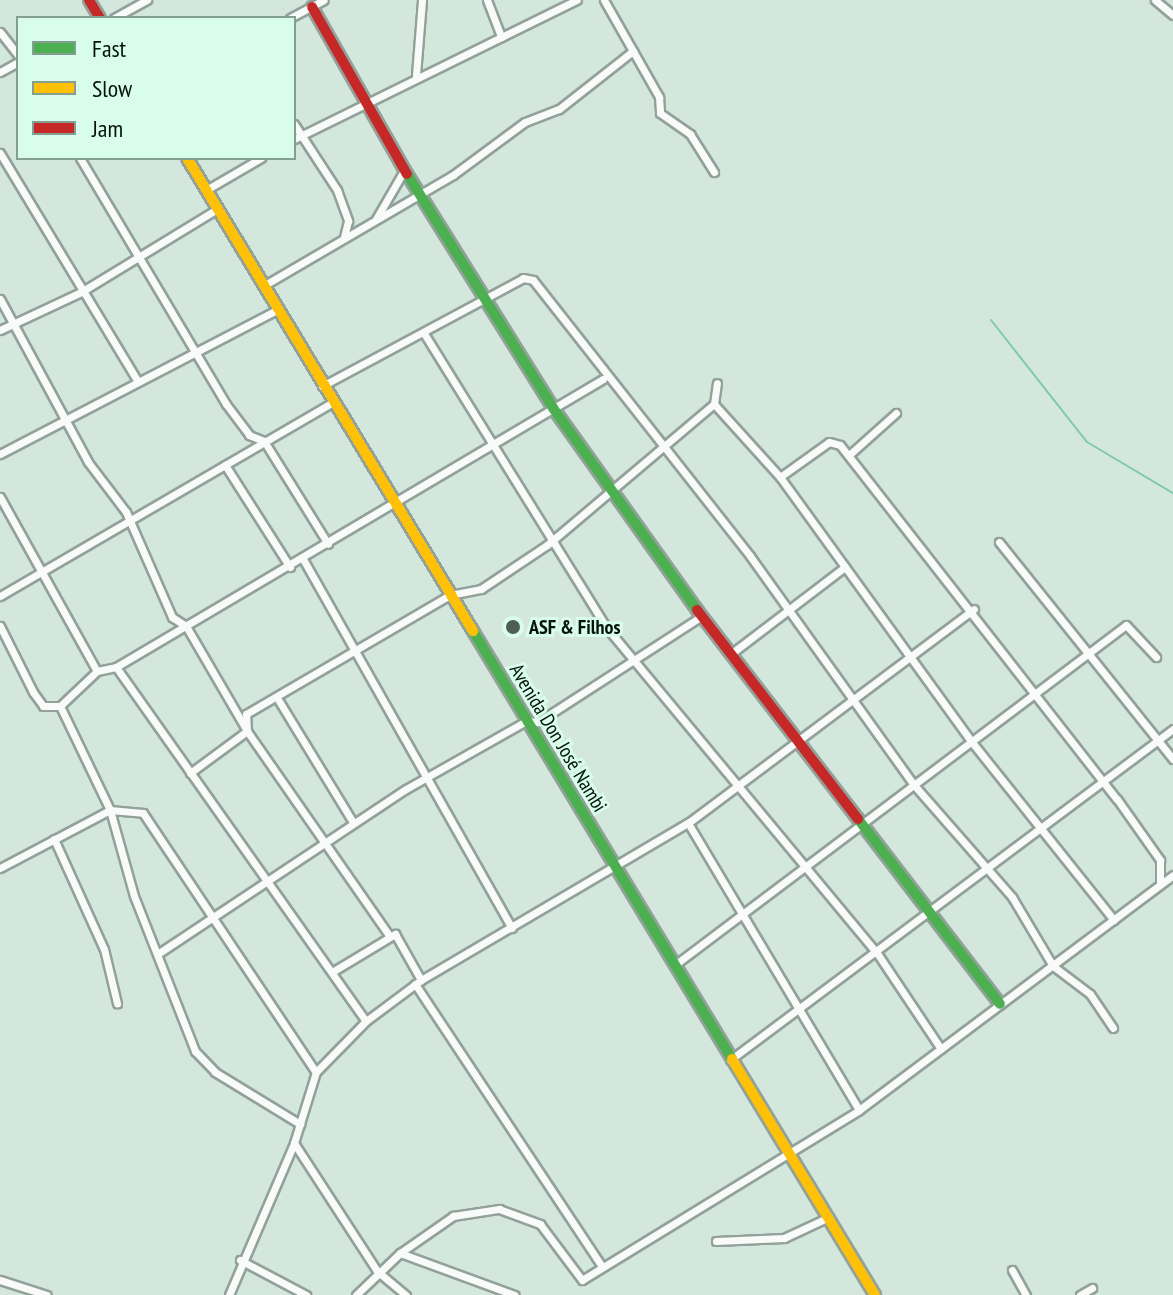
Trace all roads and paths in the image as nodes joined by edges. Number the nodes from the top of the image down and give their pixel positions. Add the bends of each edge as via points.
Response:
1 (147, 0) edge
2 (324, 0) edge
3 (422, 0) edge
4 (487, 0) edge
5 (577, 0) edge
6 (604, 0) edge
7 (1155, 0) edge
8 (312, 7) junction
9 (1173, 15) edge
10 (118, 16) edge
11 (294, 16) edge
12 (0, 32) edge
13 (501, 37) junction
14 (633, 51) junction
15 (16, 52) edge
16 (416, 75) junction
17 (363, 99) junction
18 (298, 137) edge
19 (0, 153) edge
20 (81, 160) edge
21 (188, 160) edge
22 (258, 160) edge
23 (405, 169) junction
24 (714, 172) dead end
25 (206, 190) junction
26 (420, 193) junction
27 (217, 209) junction
28 (348, 221) junction
29 (375, 221) junction
30 (360, 228) junction
31 (344, 237) junction
32 (140, 254) junction
33 (263, 286) junction
34 (81, 292) junction
35 (489, 297) junction
36 (0, 299) edge
37 (277, 310) junction
38 (17, 321) junction
39 (0, 330) edge
40 (425, 335) junction
41 (193, 348) junction
42 (603, 379) junction
43 (137, 380) junction
44 (717, 383) dead end
45 (322, 386) junction
46 (332, 403) junction
47 (714, 404) junction
48 (553, 408) junction
49 (896, 413) dead end
50 (69, 418) junction
51 (264, 441) junction
52 (492, 445) junction
53 (662, 450) junction
54 (0, 454) edge
55 (849, 455) junction
56 (225, 465) junction
57 (780, 477) junction
58 (617, 492) junction
59 (0, 497) edge
60 (394, 504) junction
61 (126, 512) junction
62 (141, 516) junction
63 (130, 522) junction
64 (554, 536) junction
65 (999, 542) dead end
66 (328, 544) junction
67 (303, 559) junction
68 (290, 567) junction
69 (845, 567) junction
70 (38, 577) junction
71 (450, 595) junction
72 (0, 596) edge
73 (788, 609) junction
74 (974, 609) junction
75 (702, 616) junction
76 (0, 626) edge
77 (186, 626) junction
78 (355, 647) junction
79 (732, 653) junction
80 (1084, 653) junction
81 (908, 657) junction
82 (1156, 657) dead end
83 (638, 660) junction
84 (116, 667) junction
85 (97, 671) junction
86 (1032, 695) junction
87 (854, 699) junction
88 (279, 701) junction
89 (60, 706) junction
90 (526, 721) junction
91 (1173, 729) edge
92 (247, 731) junction
93 (796, 741) junction
94 (971, 741) junction
95 (1157, 742) junction
96 (1173, 759) edge
97 (190, 773) junction
98 (428, 775) junction
99 (1104, 783) junction
100 (737, 784) junction
101 (914, 785) junction
102 (110, 810) junction
103 (353, 822) junction
104 (688, 823) junction
105 (866, 827) junction
106 (1042, 828) junction
107 (54, 839) junction
108 (326, 840) junction
109 (0, 868) edge
110 (988, 868) junction
111 (618, 870) junction
112 (804, 871) junction
113 (1173, 875) edge
114 (270, 880) junction
115 (1159, 886) junction
116 (929, 916) junction
117 (742, 917) junction
118 (1114, 920) junction
119 (214, 921) junction
120 (512, 928) junction
121 (389, 935) junction
122 (159, 953) junction
123 (877, 953) junction
124 (676, 964) junction
125 (1053, 966) junction
126 (332, 972) junction
127 (418, 982) junction
128 (117, 1003) dead end
129 (1000, 1004) junction
130 (798, 1010) junction
131 (366, 1021) junction
132 (1113, 1028) dead end
133 (941, 1049) junction
134 (730, 1060) junction
135 (316, 1072) junction
136 (859, 1110) junction
137 (300, 1124) junction
138 (294, 1143) junction
139 (790, 1153) junction
140 (829, 1217) junction
141 (716, 1241) dead end
142 (400, 1253) junction
143 (240, 1260) junction
144 (602, 1267) junction
145 (1012, 1270) dead end
146 (377, 1271) junction
147 (0, 1280) edge
148 (491, 1285) junction
149 (1092, 1288) dead end
150 (47, 1295) edge
151 (229, 1295) edge
152 (306, 1295) edge
153 (356, 1295) edge
154 (406, 1295) edge
155 (486, 1295) edge
156 (515, 1295) edge
157 (875, 1295) edge
158 (1026, 1295) edge
159 (1080, 1295) edge

1 - 10 street
2 - 8 street
3 - 16 street
4 - 13 street
5 - 13 street
6 - 14 street
7 - 9 street
8 - 11 street
8 - 17 street
12 - 15 street
13 - 16 street
14 - 24 street via 659,97 660,113 690,134
14 - 26 street via 565,105 525,122
16 - 17 street
17 - 18 street
17 - 23 street
18 - 28 street
19 - 34 street
20 - 32 street
21 - 25 street, Avenida Don José Nambi
22 - 25 street
23 - 26 street
23 - 29 street
25 - 27 street, Avenida Don José Nambi
26 - 29 street
26 - 35 street
27 - 32 street
27 - 33 street, Avenida Don José Nambi
28 - 30 street
28 - 31 street
29 - 30 street
30 - 31 street
31 - 33 street
32 - 34 street
32 - 41 street
33 - 37 street, Avenida Don José Nambi
34 - 38 street
34 - 43 street
35 - 40 street
35 - 42 street via 533,280
35 - 48 street
36 - 38 street
37 - 41 street
37 - 45 street, Avenida Don José Nambi
38 - 39 street
38 - 50 street
40 - 45 street
40 - 52 street
41 - 43 street
41 - 51 street via 239,424
42 - 48 street
42 - 53 street
43 - 50 street
44 - 47 street
45 - 46 street, Avenida Don José Nambi
46 - 51 street
46 - 60 street, Avenida Don José Nambi
47 - 53 street
47 - 57 street
48 - 52 street
48 - 58 street
49 - 55 street
50 - 54 street
50 - 61 street via 88,462
51 - 56 street
51 - 66 street
52 - 60 street
52 - 64 street
53 - 58 street
53 - 73 street
55 - 57 street via 829,442
55 - 74 street
56 - 62 street
56 - 68 street
57 - 69 street
58 - 64 street
58 - 75 street
59 - 70 street
60 - 66 street
60 - 71 street, Avenida Don José Nambi
61 - 62 street
61 - 63 street
62 - 63 street
63 - 70 street
63 - 77 street via 165,603
64 - 71 street via 481,589
64 - 83 street via 607,628
65 - 80 street
66 - 67 street
67 - 68 street
67 - 78 street
68 - 77 street
69 - 73 street
69 - 81 street
70 - 72 street
70 - 85 street
71 - 78 street
71 - 90 street, Avenida Don José Nambi
73 - 79 street
73 - 87 street
74 - 81 street
74 - 86 street
75 - 79 street
75 - 83 street
76 - 89 street via 43,706
77 - 84 street
77 - 92 street
78 - 88 street
78 - 98 street
79 - 93 street
80 - 82 street via 1131,624
80 - 86 street
80 - 95 street
81 - 87 street
81 - 94 street
83 - 90 street via 538,722
83 - 100 street
84 - 85 street
84 - 97 street
85 - 89 street
86 - 94 street
86 - 99 street
87 - 93 street
87 - 101 street
88 - 92 street via 246,714
88 - 103 street
89 - 102 street
90 - 98 street
90 - 111 street, Avenida Don José Nambi
91 - 95 street
92 - 97 street
92 - 108 street
93 - 100 street
93 - 105 street
94 - 101 street
94 - 106 street
95 - 96 street
95 - 99 street
97 - 114 street
98 - 103 street
98 - 120 street
99 - 106 street
99 - 115 street via 1160,860
100 - 104 street
100 - 112 street
101 - 105 street
101 - 110 street
102 - 107 street
102 - 119 street via 150,819
102 - 122 street
103 - 108 street
104 - 111 street
104 - 117 street
105 - 112 street
105 - 116 street
106 - 110 street
106 - 118 street
107 - 109 street
107 - 128 street via 104,949
108 - 114 street
108 - 121 street
110 - 116 street
110 - 125 street
111 - 120 street
111 - 124 street, Avenida Don José Nambi
112 - 117 street
112 - 123 street
113 - 115 street
114 - 119 street
114 - 126 street
115 - 118 street
116 - 123 street
116 - 129 street
117 - 124 street
117 - 130 street
118 - 125 street
119 - 122 street
119 - 135 street
120 - 127 street
121 - 126 street
121 - 127 street
122 - 137 street via 201,1060
123 - 130 street
123 - 133 street
124 - 134 street, Avenida Don José Nambi
125 - 129 street
125 - 132 street via 1090,994
126 - 131 street
127 - 131 street
127 - 144 street
129 - 133 street
130 - 134 street
130 - 136 street
131 - 135 street
133 - 136 street
134 - 139 street, Avenida Don José Nambi
135 - 137 street
136 - 139 street
137 - 138 street
138 - 143 street
138 - 146 street
139 - 140 street, Avenida Don José Nambi
139 - 144 street
140 - 141 street via 784,1238
140 - 157 street, Avenida Don José Nambi
142 - 144 street via 453,1216 499,1209 540,1224 582,1280
142 - 146 street
142 - 148 street via 459,1280
143 - 151 street
143 - 152 street
145 - 158 street
146 - 153 street
146 - 154 street
147 - 150 street
148 - 155 street
148 - 156 street
149 - 159 street

